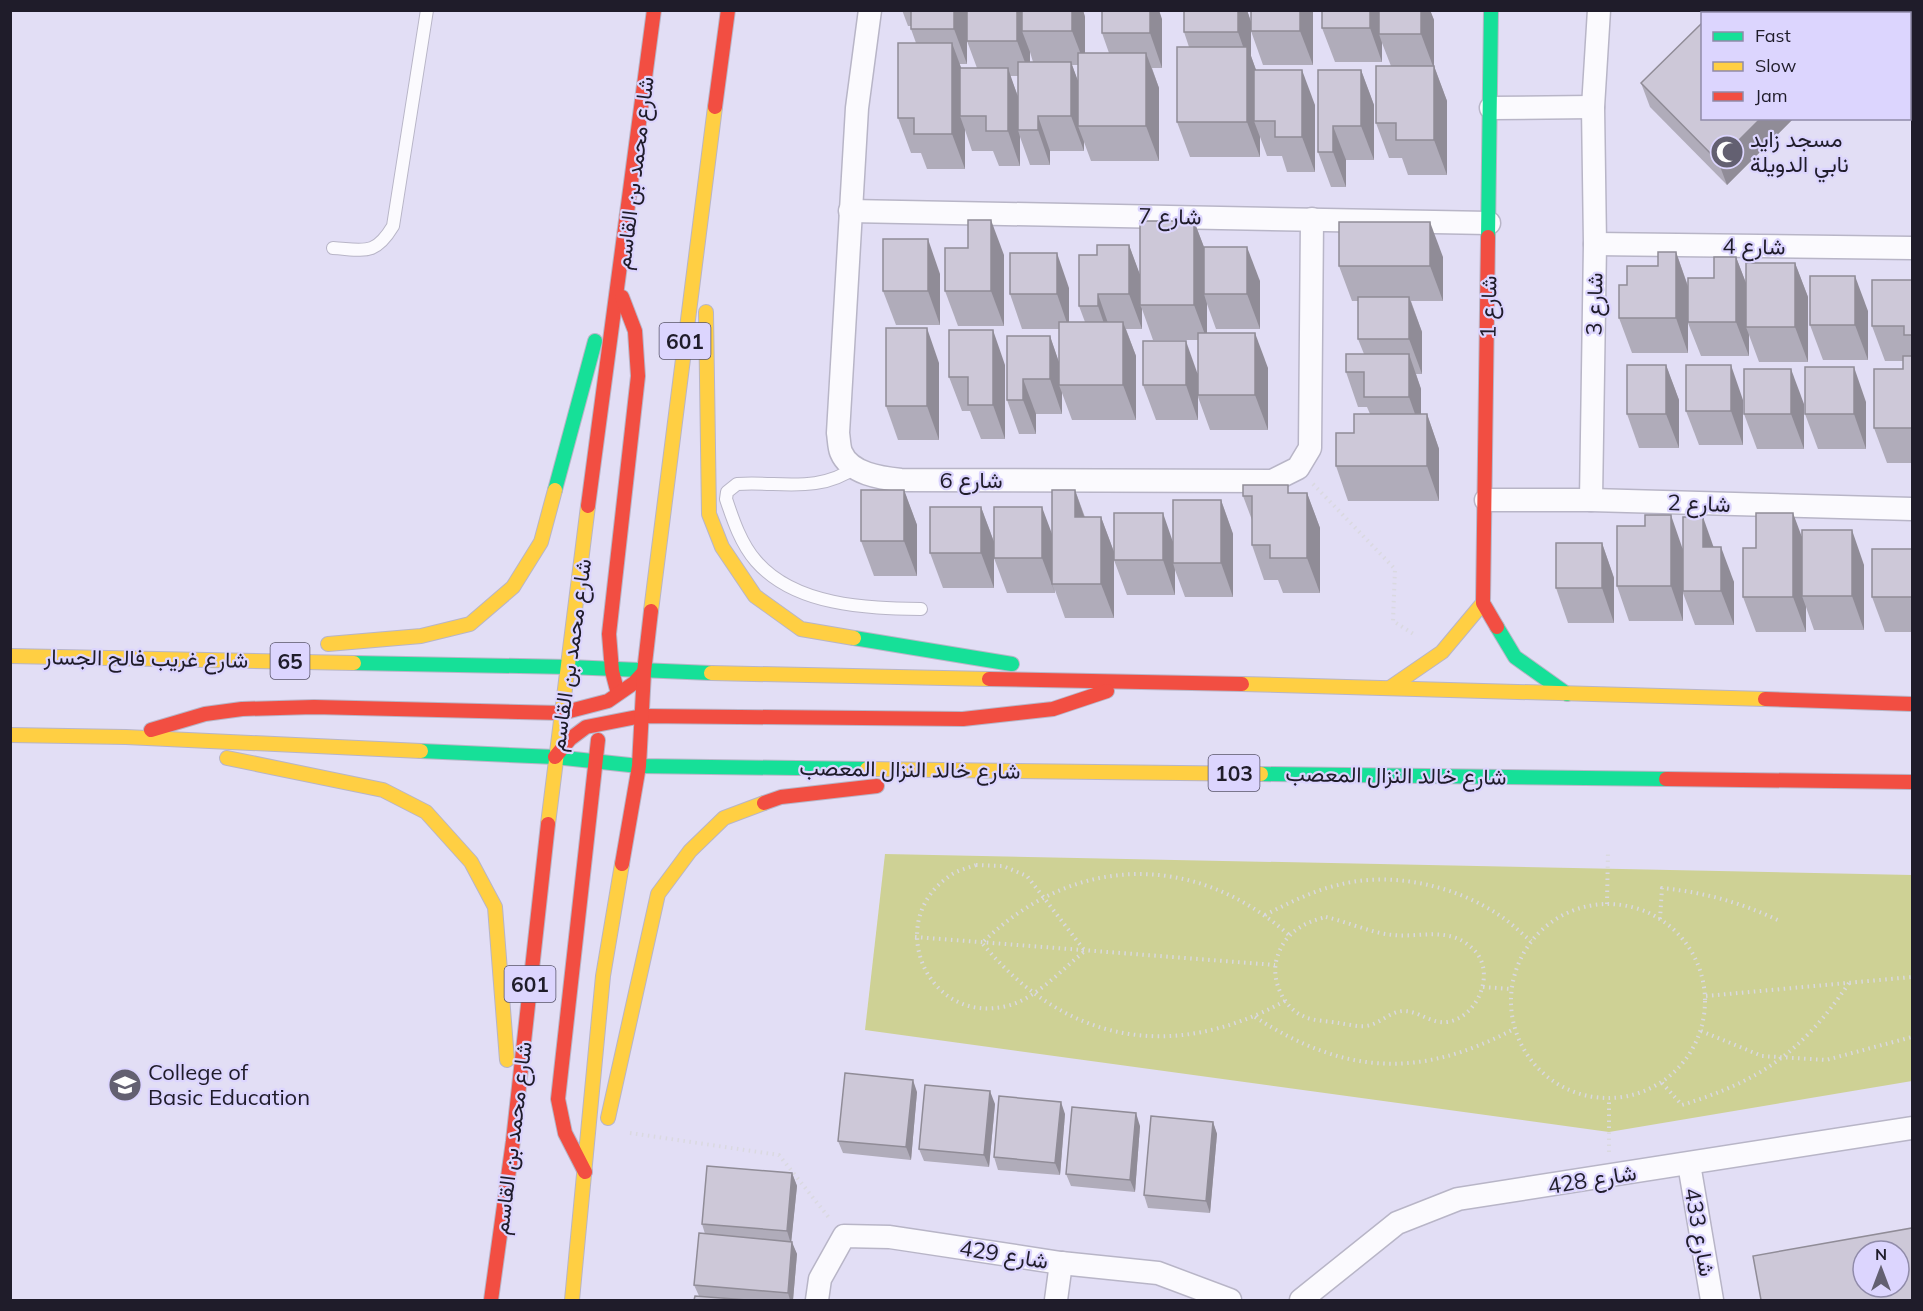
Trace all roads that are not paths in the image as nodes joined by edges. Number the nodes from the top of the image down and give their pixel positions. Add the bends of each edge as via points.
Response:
1 (427, 10) edge
2 (654, 10) edge
3 (728, 10) edge
4 (870, 10) edge
5 (1491, 10) edge
6 (1599, 10) edge
7 (1593, 107) junction
8 (1491, 108) junction
9 (704, 182) junction
10 (850, 211) junction
11 (630, 212) junction
12 (1312, 219) junction
13 (1489, 223) junction
14 (1595, 243) junction
15 (333, 248) dead end
16 (1912, 248) edge
17 (619, 290) junction
18 (856, 468) junction
19 (1486, 500) junction
20 (1591, 500) junction
21 (1912, 509) edge
22 (1483, 603) junction
23 (921, 609) dead end
24 (315, 645) dead end
25 (280, 647) dead end
26 (10, 656) edge
27 (139, 658) junction
28 (569, 667) junction
29 (612, 671) junction
30 (644, 672) junction
31 (580, 680) dead end
32 (1129, 684) junction
33 (1391, 687) junction
34 (1568, 694) junction
35 (618, 695) junction
36 (590, 701) junction
37 (1912, 704) edge
38 (562, 713) junction
39 (642, 716) junction
40 (624, 718) junction
41 (597, 724) junction
42 (10, 735) edge
43 (126, 737) junction
44 (555, 757) junction
45 (596, 760) junction
46 (639, 766) junction
47 (1012, 770) junction
48 (1912, 782) edge
49 (1912, 1128) edge
50 (605, 1129) road end
51 (513, 1141) junction
52 (600, 1151) dead end
53 (1689, 1164) junction
54 (585, 1172) junction
55 (578, 1249) junction
56 (1061, 1263) junction
57 (490, 1300) edge
58 (572, 1300) edge
59 (817, 1300) edge
60 (1056, 1300) edge
61 (1230, 1300) edge
62 (1301, 1300) edge
63 (1712, 1300) edge

1 - 15 lane via 393,226 382,244 370,250
2 - 11 main road, شارع محمد بن القاسم / 601
3 - 9 main road, 601
4 - 10 street via 857,108
5 - 8 main road, شارع 1
6 - 7 street, شارع 3
7 - 8 street
7 - 14 street, شارع 3
8 - 13 main road, شارع 1
9 - 30 main road, 601
9 - 32 main road via 709,514 722,547 755,596 801,629
10 - 12 street, شارع 7
10 - 18 street via 838,433 842,454
11 - 17 main road, شارع محمد بن القاسم / 601
11 - 24 main road via 541,542 513,587 470,624 421,636
12 - 13 street, شارع 7
12 - 18 street, شارع 6 via 1310,448 1298,468 1272,481 901,480 875,477
13 - 19 main road, شارع 1
14 - 16 street, شارع 4
14 - 20 street, شارع 3
17 - 28 main road, شارع محمد بن القاسم / 601
17 - 29 main road via 635,331 638,376 609,634
18 - 23 lane via 834,481 817,484 737,484 727,492 726,499 747,549 779,581 837,602
19 - 20 street, شارع 2
19 - 22 main road, شارع 1
20 - 21 street, شارع 2
22 - 33 main road via 1442,652
22 - 34 main road via 1515,657
25 - 27 main road
26 - 27 main road, شارع غريب فالح الجسار / 65
27 - 28 main road, شارع غريب فالح الجسار / 65
28 - 29 main road
28 - 31 main road
28 - 38 main road, شارع محمد بن القاسم / 601
29 - 30 main road
29 - 35 main road
30 - 32 main road
30 - 35 main road
30 - 39 main road, 601
32 - 33 main road
32 - 39 main road via 1053,709 963,719
33 - 34 main road
34 - 37 main road
35 - 36 main road
35 - 40 main road
36 - 38 main road
36 - 41 main road
38 - 43 main road via 242,709 205,714
38 - 44 main road, شارع محمد بن القاسم / 601
39 - 40 main road
39 - 46 main road, 601
40 - 41 main road
40 - 46 main road
41 - 44 main road via 570,739
41 - 45 main road
42 - 43 main road
43 - 44 main road
43 - 51 main road via 383,790 426,812 471,862 495,907
44 - 45 main road, شارع خالد النزال المعصب / 103
44 - 51 main road, شارع محمد بن القاسم / 601
45 - 46 main road, شارع خالد النزال المعصب / 103
45 - 54 main road via 558,1099 565,1133
46 - 47 main road, شارع خالد النزال المعصب / 103
46 - 54 main road, 601 via 603,976
47 - 48 main road, شارع خالد النزال المعصب / 103
47 - 50 main road via 781,797 724,818 690,850 658,894
49 - 53 street, شارع 428
51 - 57 main road, شارع محمد بن القاسم / 601
52 - 55 main road
53 - 62 street, شارع 428 via 1458,1199 1397,1223
53 - 63 street, شارع 433
54 - 55 main road, 601
55 - 58 main road, 601
56 - 59 street, شارع 429 via 890,1237 844,1236 820,1279
56 - 60 street
56 - 61 street, شارع 429 via 1158,1273

